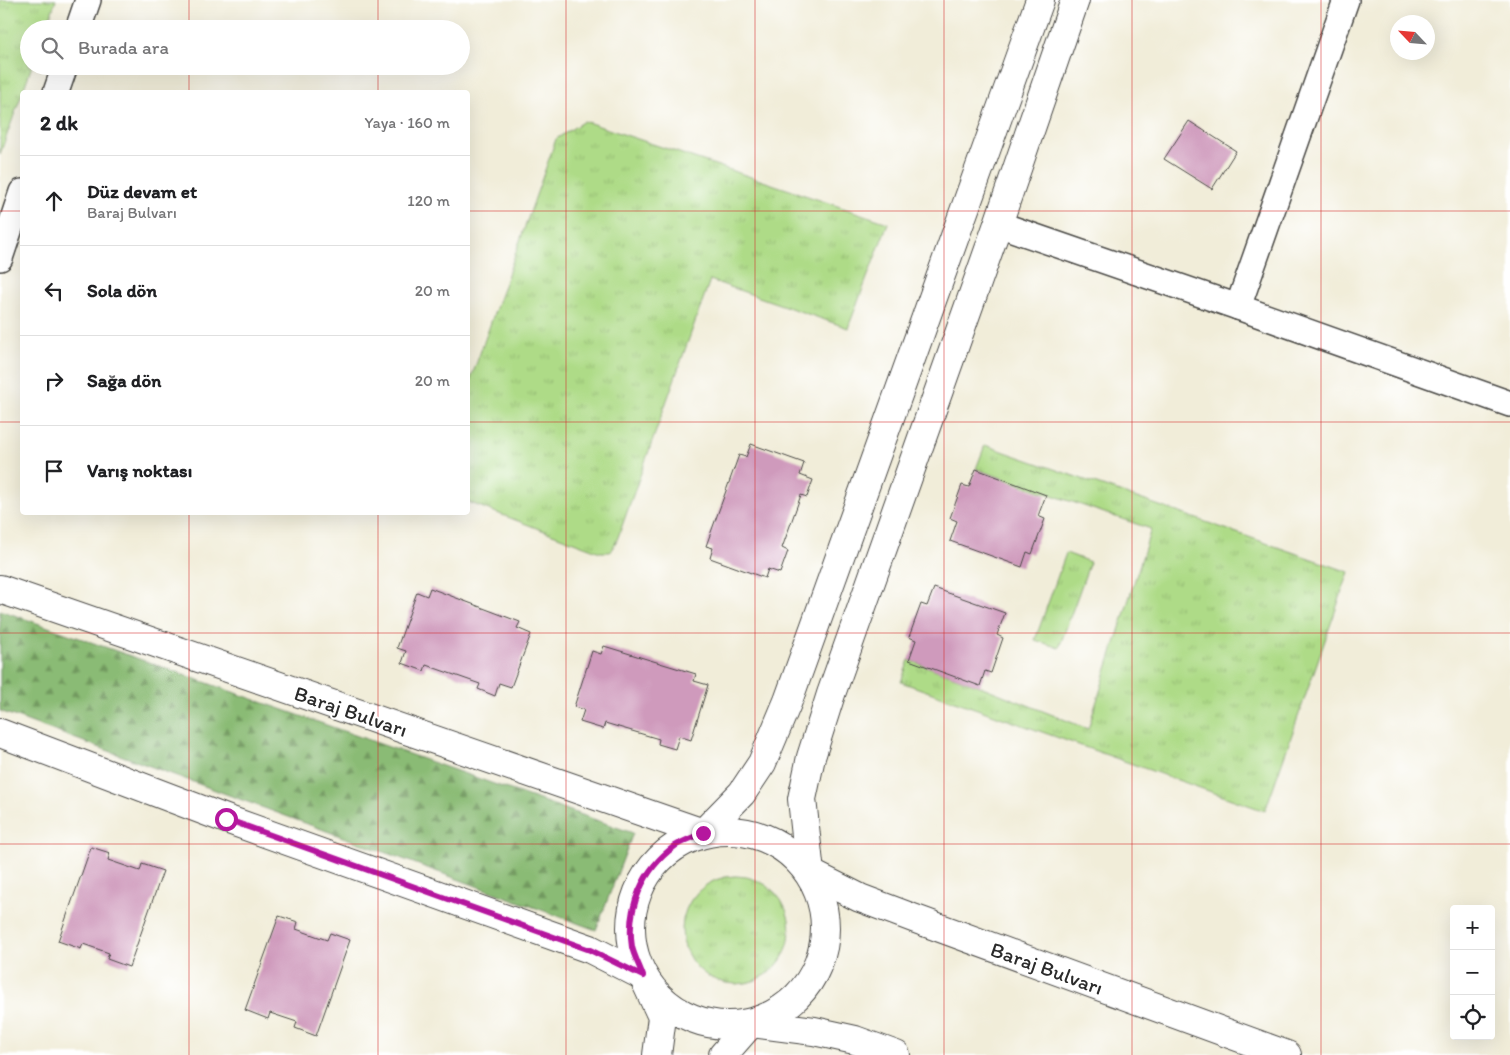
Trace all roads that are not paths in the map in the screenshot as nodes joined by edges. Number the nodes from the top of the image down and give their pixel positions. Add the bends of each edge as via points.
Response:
1 (88, 0) edge
2 (1040, 0) edge
3 (1075, 0) edge
4 (1346, 0) edge
5 (81, 20) edge
6 (62, 75) edge
7 (57, 90) edge
8 (20, 198) edge
9 (998, 224) junction
10 (0, 258) edge
11 (1238, 307) junction
12 (1510, 404) edge
13 (0, 589) edge
14 (0, 733) edge
15 (703, 833) junction
16 (810, 873) junction
17 (643, 976) junction
18 (751, 1023) junction
19 (656, 1055) edge
20 (723, 1055) edge
21 (896, 1055) edge
22 (1287, 1055) edge

1 - 5 street
2 - 15 main road via 788,701 762,763 742,793
3 - 9 main road
4 - 11 street
6 - 7 street
8 - 10 street
9 - 11 street
9 - 16 main road via 811,757 802,799
11 - 12 street
13 - 15 main road, Baraj Bulvarı
14 - 17 main road via 226,819 590,950
15 - 16 main road via 733,830 763,836 789,851
15 - 17 main road via 676,845 654,864 638,890 631,918 632,948
16 - 18 main road via 823,902 826,925 819,964 803,991 780,1011
16 - 22 main road, Baraj Bulvarı via 895,912
17 - 18 main road via 663,1000 689,1018 719,1025
17 - 19 main road via 662,1017
18 - 20 main road
18 - 21 main road via 855,1040

